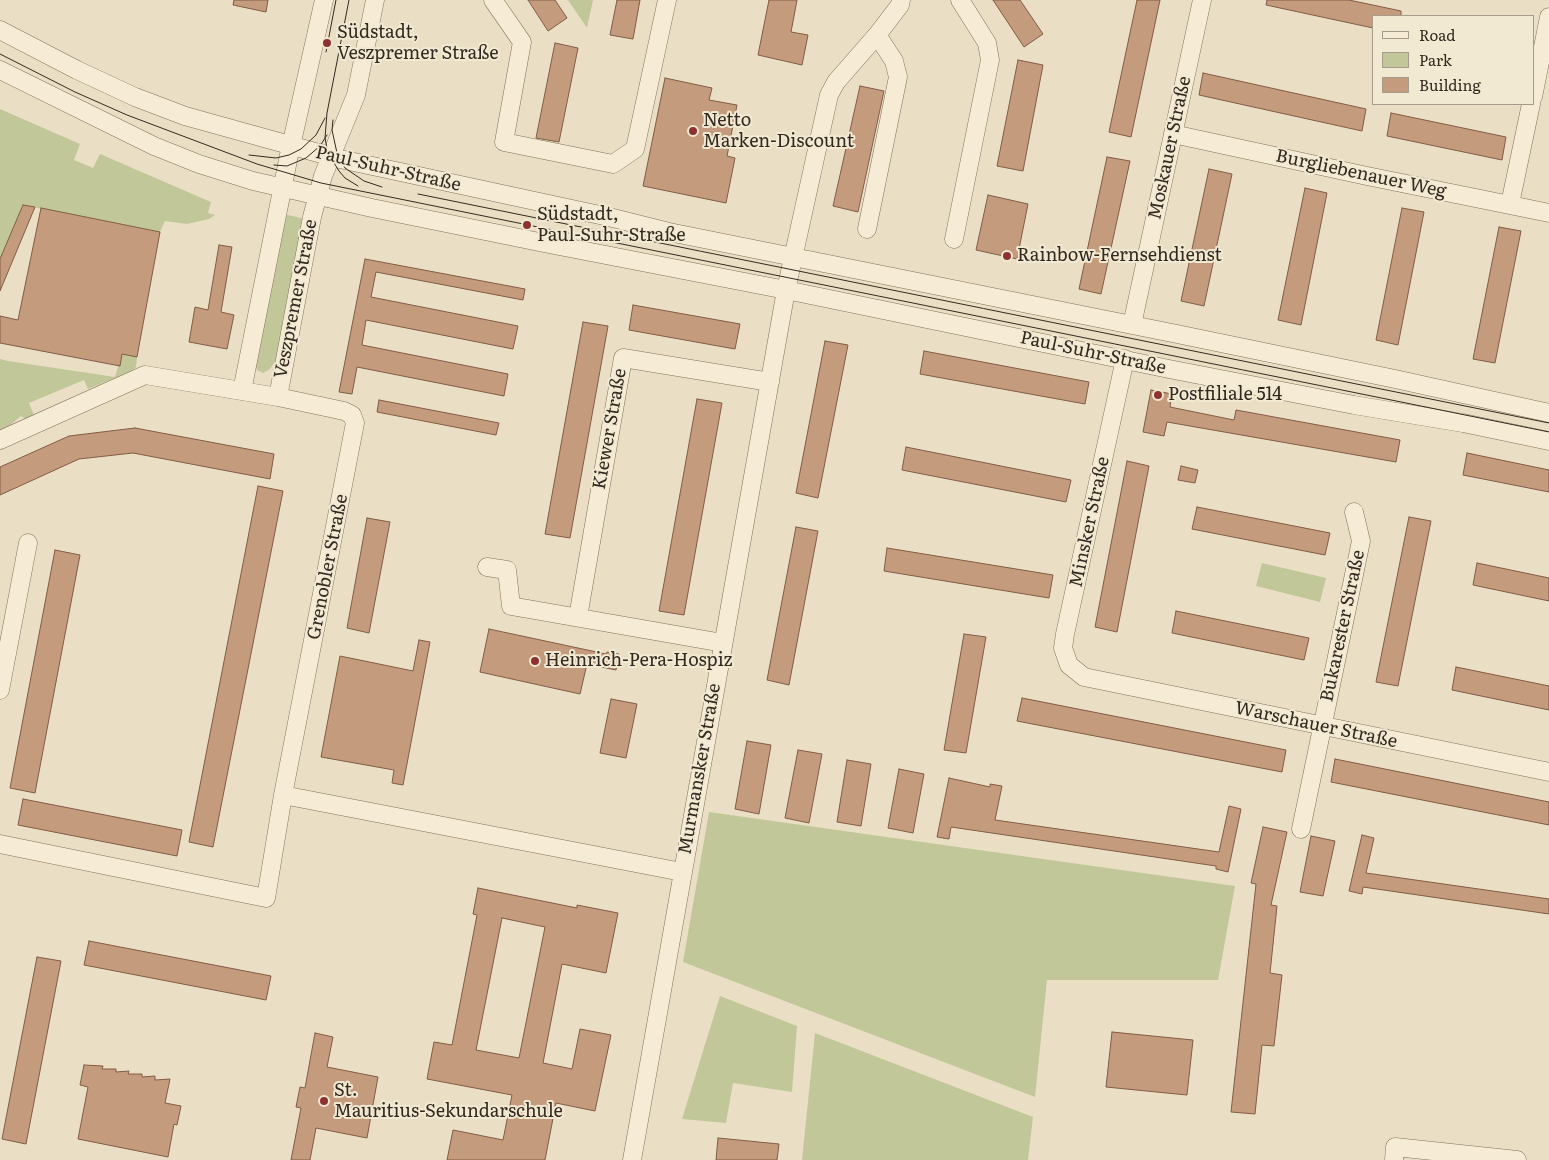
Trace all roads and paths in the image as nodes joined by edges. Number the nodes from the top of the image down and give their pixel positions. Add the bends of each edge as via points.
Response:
1 (324, 0) edge
2 (375, 0) edge
3 (493, 0) edge
4 (667, 0) edge
5 (901, 0) edge
6 (960, 0) edge
7 (1202, 0) edge
8 (1549, 17) edge
9 (0, 30) edge
10 (877, 36) junction
11 (0, 70) edge
12 (1534, 92) edge
13 (1531, 105) edge
14 (1173, 134) junction
15 (291, 147) junction
16 (330, 157) junction
17 (283, 188) junction
18 (317, 196) junction
19 (1510, 204) junction
20 (1549, 212) edge
21 (867, 228) dead end
22 (954, 239) dead end
23 (792, 257) junction
24 (786, 290) junction
25 (1132, 325) junction
26 (1125, 359) junction
27 (770, 382) junction
28 (242, 391) junction
29 (278, 398) junction
30 (1549, 413) edge
31 (0, 440) edge
32 (1549, 441) edge
33 (1354, 512) dead end
34 (28, 543) dead end
35 (487, 566) dead end
36 (578, 618) junction
37 (723, 643) junction
38 (1084, 677) joint
39 (0, 690) edge
40 (1322, 726) junction
41 (1549, 772) edge
42 (284, 795) junction
43 (1301, 829) dead end
44 (0, 844) edge
45 (682, 872) junction
46 (632, 1160) edge
47 (1394, 1160) edge
48 (1517, 1160) edge

1 - 15 street, Veszpremer Straße
2 - 16 street, Veszpremer Straße via 356,95
3 - 4 street via 522,42 504,142 613,164 635,149
5 - 10 street
6 - 22 street via 987,43 990,60
7 - 14 street, Moskauer Straße
8 - 12 street
9 - 15 street, Paul-Suhr-Straße via 135,97 185,116
10 - 21 street via 894,61 898,77
10 - 23 street via 836,82 829,95
11 - 17 street via 154,146 240,178
13 - 19 street
14 - 19 street, Burgliebenauer Weg
14 - 25 street, Moskauer Straße
15 - 16 street, Paul-Suhr-Straße
15 - 17 street, Veszpremer Straße
16 - 18 street, Veszpremer Straße
16 - 23 street, Paul-Suhr-Straße
17 - 18 street, Paul-Suhr-Straße
17 - 28 street, Veszpremer Straße
18 - 24 street, Paul-Suhr-Straße
18 - 29 street, Veszpremer Straße
19 - 20 street, Burgliebenauer Weg
23 - 24 street
23 - 25 street, Paul-Suhr-Straße
24 - 26 street, Paul-Suhr-Straße
24 - 27 street, Murmansker Straße
25 - 30 street, Paul-Suhr-Straße
26 - 32 street, Paul-Suhr-Straße
26 - 38 street, Minsker Straße via 1063,648 1069,665
27 - 36 street, Kiewer Straße via 622,358
27 - 37 street, Murmansker Straße
28 - 29 street, Veszpremer Straße
28 - 31 street, Veszpremer Straße via 145,375
29 - 42 street, Grenobler Straße via 344,411 352,415 355,423
33 - 40 street, Bukarester Straße via 1361,541
34 - 39 street
35 - 36 street via 507,570 510,606
36 - 37 street
37 - 45 street, Murmansker Straße
38 - 40 street, Warschauer Straße
40 - 41 street, Warschauer Straße
40 - 43 street, Bukarester Straße
42 - 44 street, Grenobler Straße via 266,898
42 - 45 street
45 - 46 street, Murmansker Straße
47 - 48 street via 1395,1147

